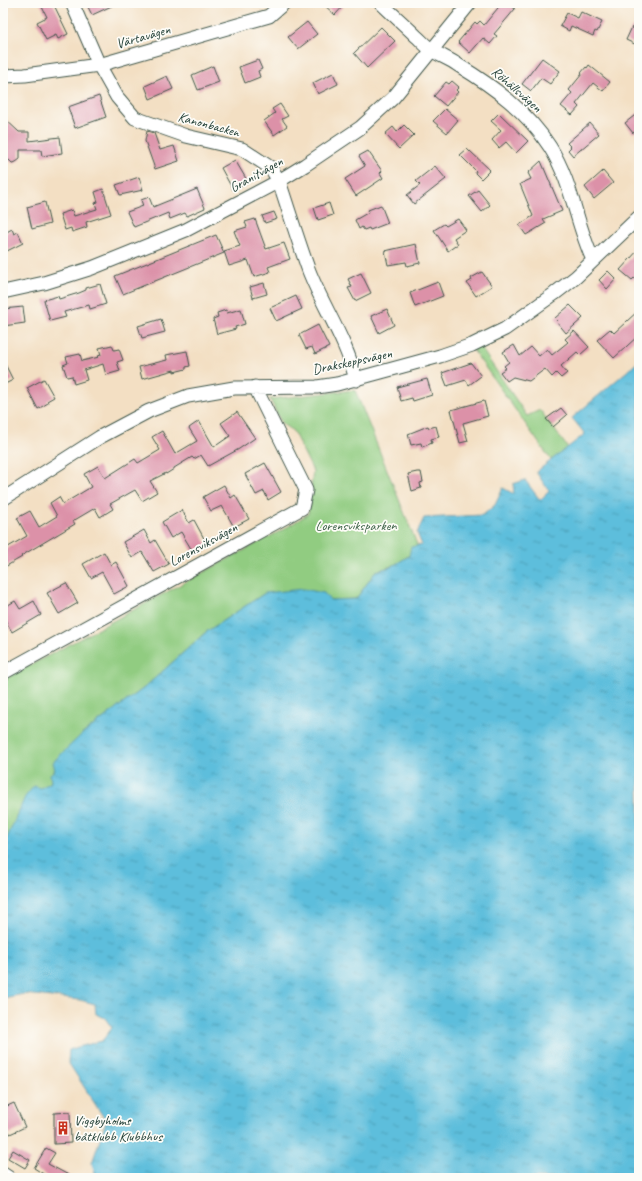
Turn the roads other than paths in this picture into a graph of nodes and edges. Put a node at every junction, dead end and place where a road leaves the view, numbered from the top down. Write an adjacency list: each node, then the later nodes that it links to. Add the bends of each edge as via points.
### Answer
1 (72, 3): 6 (street, Kanonbacken)
2 (284, 3): 6 (street, Värtavägen, via 269,16)
3 (381, 3): 5 (street, Röhällsvägen)
4 (470, 3): 5 (street, Granitvägen)
5 (432, 51): 8 (street, Granitvägen, via 393,98 360,128); 10 (street, Röhällsvägen, via 491,86 535,126 555,156 564,176)
6 (100, 65): 7 (street, Värtavägen); 8 (street, Kanonbacken, via 117,97 136,118 186,136 242,149 271,168)
7 (3, 76)
8 (279, 181): 11 (street, Granitvägen, via 186,230 92,268); 12 (street, Kanonbacken, via 309,270 345,345)
9 (639, 217): 10 (street, Drakskeppsvägen)
10 (593, 260): 12 (street, Drakskeppsvägen, via 576,277 505,329 440,356)
11 (3, 292)
12 (356, 380): 13 (street, Drakskeppsvägen, via 317,387)
13 (255, 387): 14 (street, Drakskeppsvägen, via 196,394 149,411 100,437); 15 (street, Lorensviksvägen, via 306,490 302,508)
14 (3, 499)
15 (3, 672)
16 (3, 1174): 17 (street)
17 (8, 1178)

